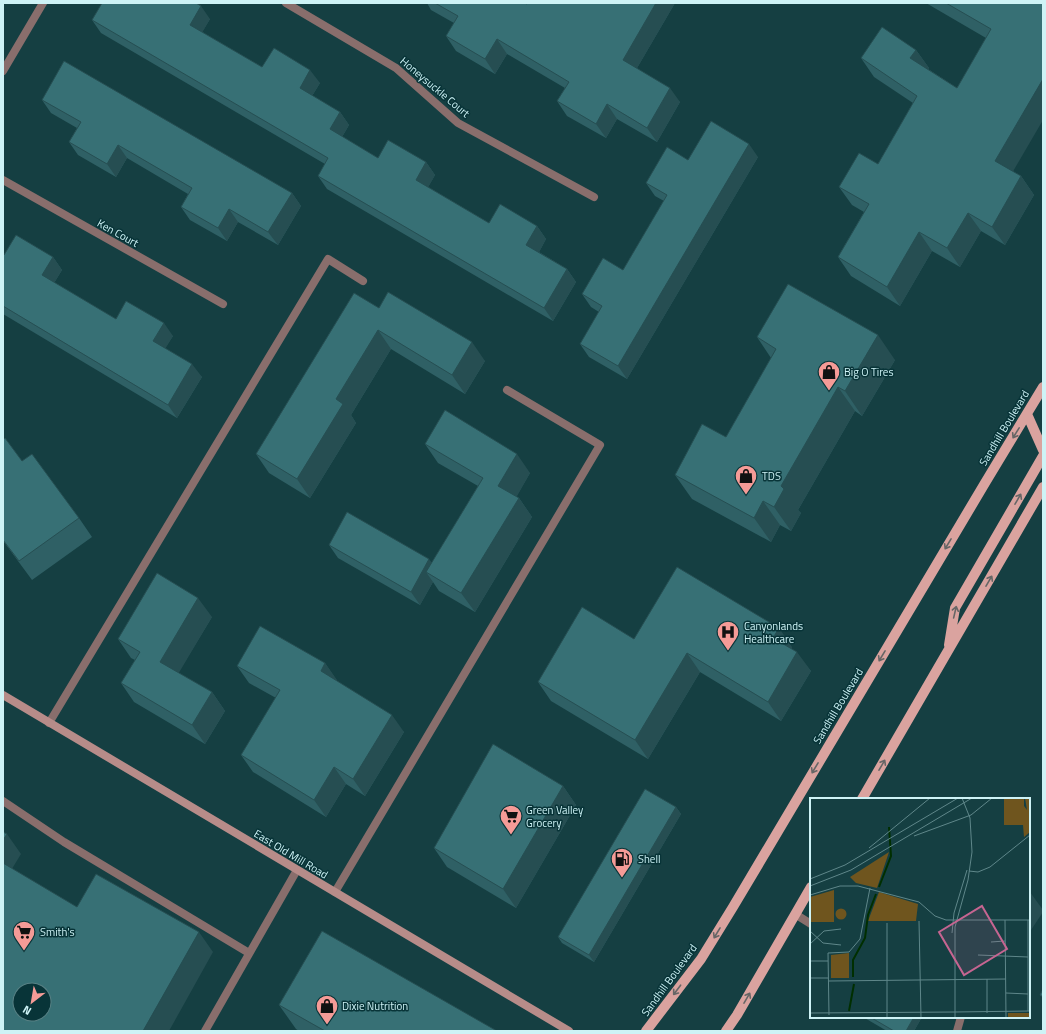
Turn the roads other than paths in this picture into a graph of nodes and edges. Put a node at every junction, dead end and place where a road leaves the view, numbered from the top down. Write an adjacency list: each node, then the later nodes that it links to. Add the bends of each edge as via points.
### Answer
1 (43, 3): 3 (street)
2 (286, 3): 5 (street, Honeysuckle Court, via 396,68 458,123)
3 (3, 71)
4 (3, 180): 7 (street, Ken Court)
5 (594, 197)
6 (363, 281): 16 (street, via 328,260)
7 (223, 304)
8 (1043, 388): 10 (main road, Sandhill Boulevard)
9 (507, 390): 21 (street, via 600,445)
10 (1027, 414): 11 (main road); 28 (main road, Sandhill Boulevard, one-way to 28, via 701,959)
11 (1043, 450)
12 (1043, 456): 14 (main road, one-way to 12, via 955,608)
13 (1043, 487): 14 (main road, one-way to 13)
14 (948, 651): 17 (main road, one-way to 14)
15 (3, 695): 16 (street, East Old Mill Road)
16 (49, 723): 19 (street, East Old Mill Road)
17 (863, 798)
18 (3, 801): 24 (street, via 64,842)
19 (297, 870): 21 (street, East Old Mill Road); 24 (street)
20 (810, 889): 22 (main road)
21 (335, 892): 27 (street, East Old Mill Road)
22 (795, 914): 23 (street); 29 (main road, one-way to 22)
23 (810, 923)
24 (249, 953): 26 (street)
25 (961, 1018): 30 (street)
26 (205, 1031)
27 (569, 1031)
28 (646, 1031)
29 (726, 1031)
30 (957, 1031)

